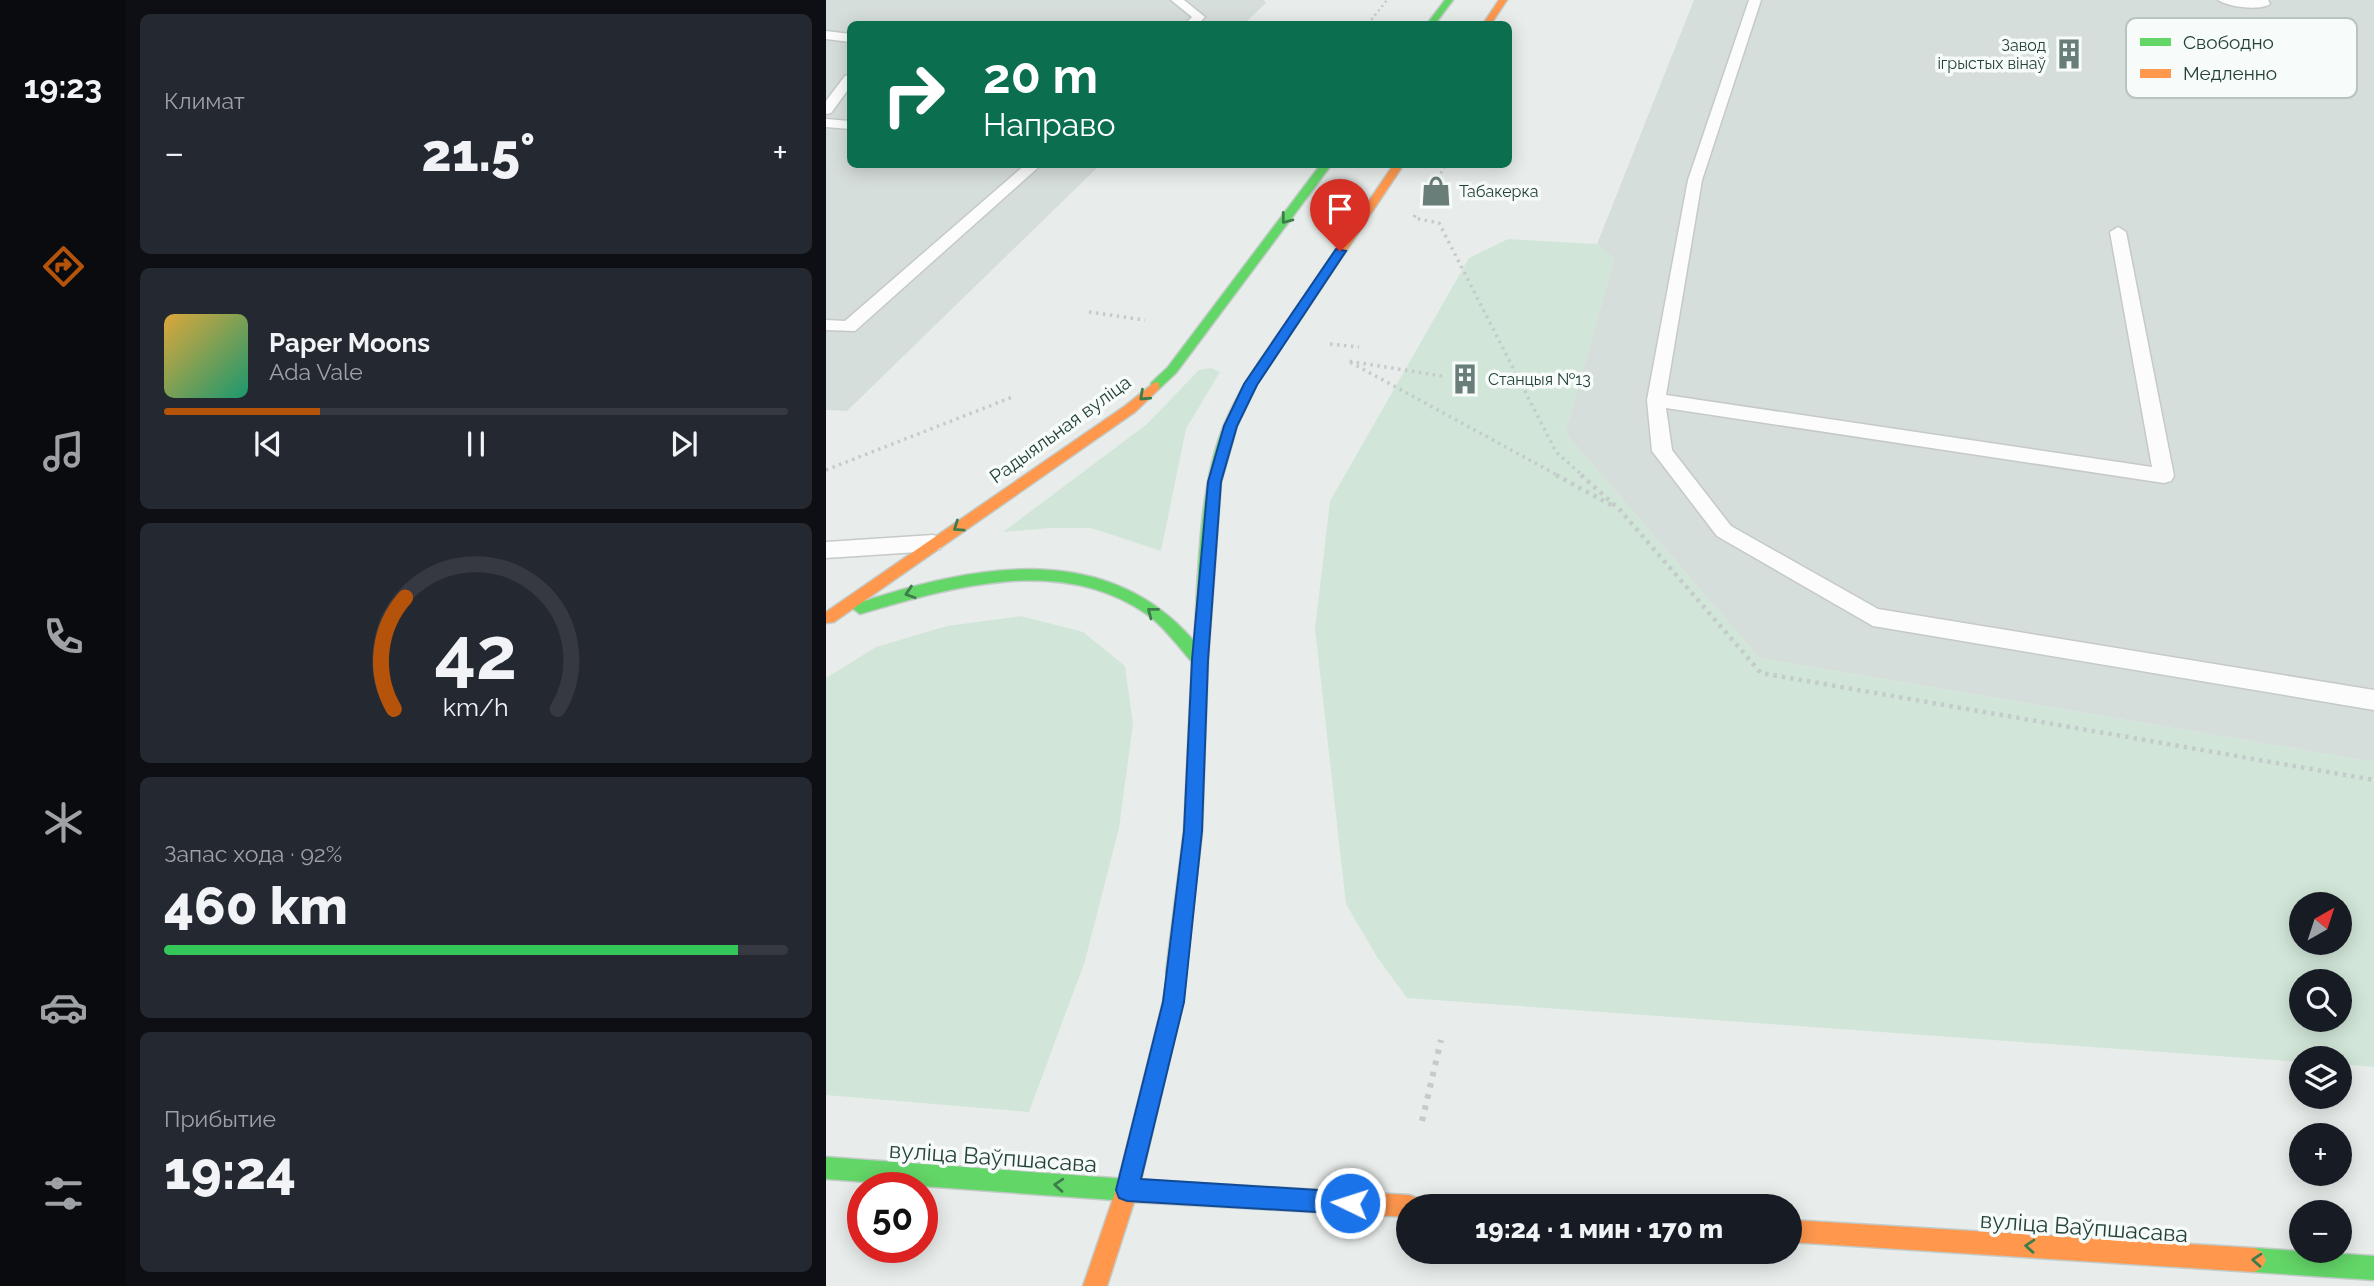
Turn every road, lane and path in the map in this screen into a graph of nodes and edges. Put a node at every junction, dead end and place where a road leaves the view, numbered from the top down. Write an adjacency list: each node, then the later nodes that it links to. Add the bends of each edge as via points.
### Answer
1 (1177, 0): 8 (lane, via 1199,17)
2 (1387, 0): 9 (path)
3 (1449, 0): 10 (main road)
4 (1503, 0): 11 (main road)
5 (1755, 0): 31 (lane, via 1695,180)
6 (2224, 0): 7 (lane, via 2264,4)
7 (2262, 0)
8 (1194, 21)
9 (1370, 21)
10 (1433, 21)
11 (1489, 21)
12 (826, 35): 13 (lane)
13 (847, 38)
14 (847, 83): 15 (lane)
15 (826, 110)
16 (826, 123): 17 (lane)
17 (847, 125)
18 (1030, 168): 28 (lane, via 849,327)
19 (1324, 168): 34 (main road, Радыяльная вуліца, one-way to 34, via 1172,370 1130,409)
20 (1396, 168): 37 (main road, via 1251,384 1230,426 1214,482)
21 (1444, 168): 22 (path)
22 (1433, 186)
23 (1420, 207): 24 (path, via 1413,218)
24 (1439, 223)
25 (2119, 232): 31 (lane, via 2164,476)
26 (1088, 312): 27 (path)
27 (1145, 320)
28 (826, 324)
29 (1442, 376): 33 (path, via 1348,361)
30 (1015, 396): 32 (path)
31 (1656, 400): 38 (lane, via 1662,452 1724,531 1873,617)
32 (826, 470)
33 (1620, 510)
34 (933, 543): 35 (lane); 36 (main road, Радыяльная вуліца)
35 (826, 550)
36 (828, 619): 37 (main road, one-way to 36, via 1151,609 1106,585 1042,574 982,576 947,583)
37 (1200, 660): 42 (main road, via 1193,831 1173,1002)
38 (2374, 700)
39 (1441, 1040): 40 (path)
40 (1422, 1121)
41 (826, 1168): 42 (main road, вуліца Ваўпшасава, one-way to 41)
42 (1127, 1190): 43 (main road, вуліца Ваўпшасава); 46 (main road)
43 (1396, 1205)
44 (1802, 1232): 45 (main road, вуліца Ваўпшасава, one-way to 44)
45 (2374, 1268)
46 (1095, 1286)

